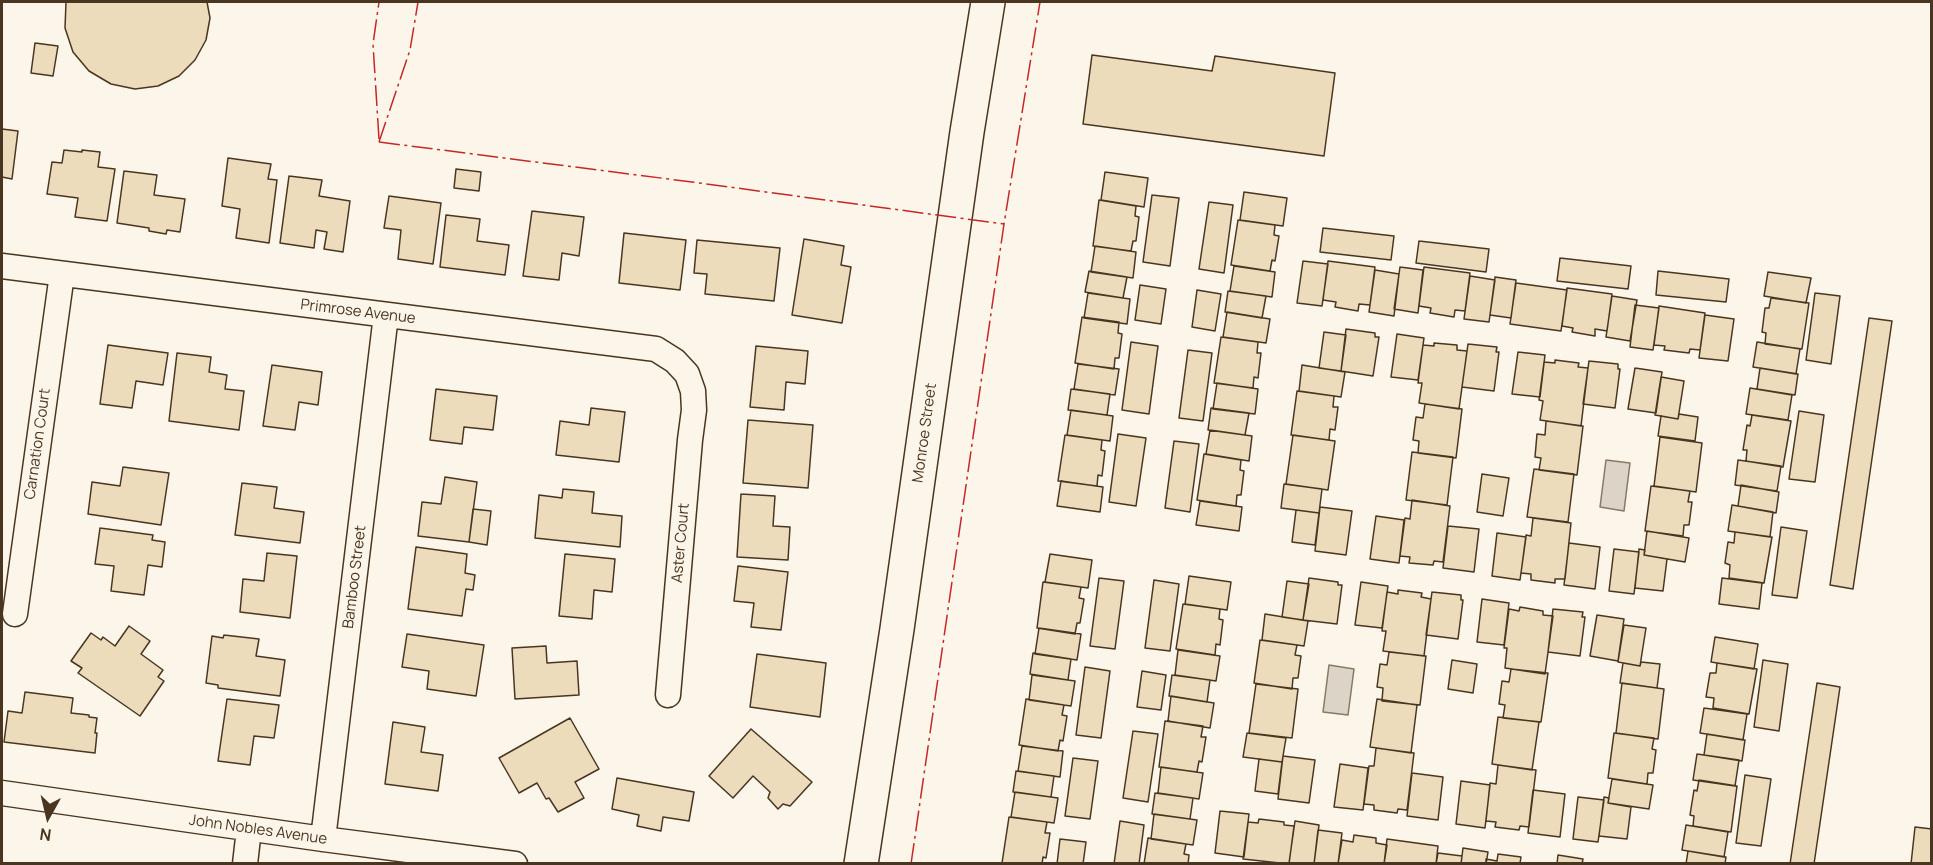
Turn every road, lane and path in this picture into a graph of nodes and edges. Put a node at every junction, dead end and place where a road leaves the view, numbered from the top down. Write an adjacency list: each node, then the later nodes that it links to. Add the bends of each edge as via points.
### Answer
1 (988, 2): 13 (main road, Monroe Street)
2 (2, 266): 3 (street, Primrose Avenue)
3 (62, 273): 4 (street, Primrose Avenue); 6 (street, Carnation Court)
4 (386, 315): 5 (street, Primrose Avenue, via 656,349 687,374); 10 (street, Bamboo Street)
5 (693, 391): 7 (street, Aster Court)
6 (15, 614)
7 (668, 695)
8 (2, 793): 9 (street, John Nobles Avenue)
9 (249, 829): 10 (street, John Nobles Avenue); 11 (street)
10 (323, 839): 12 (street, John Nobles Avenue)
11 (245, 864)
12 (515, 864)
13 (861, 864)

